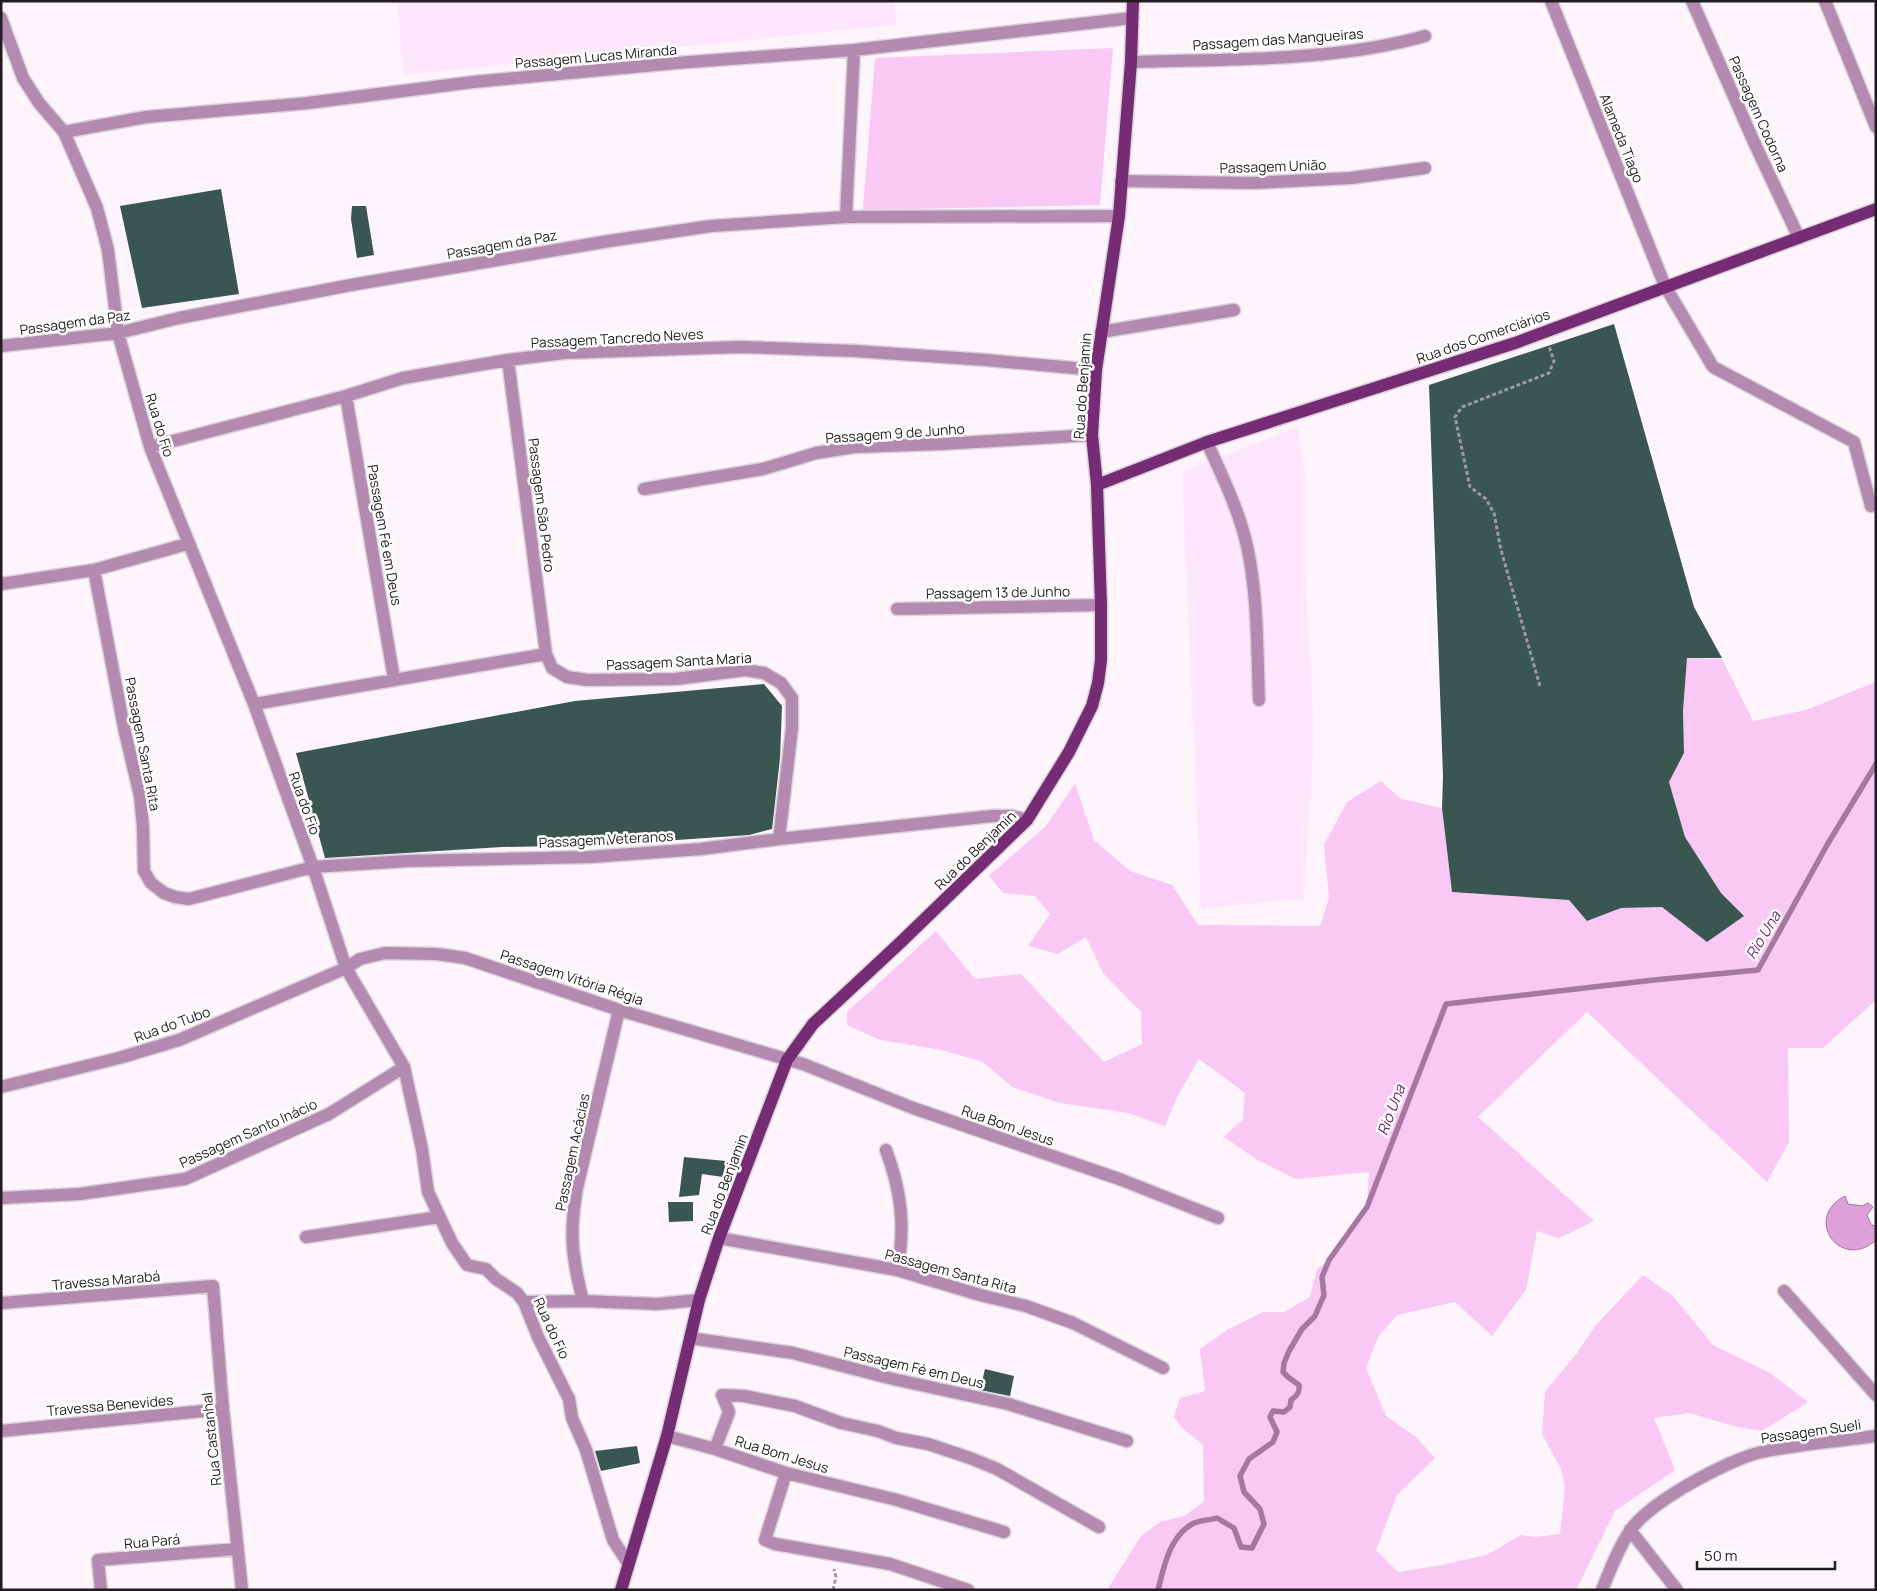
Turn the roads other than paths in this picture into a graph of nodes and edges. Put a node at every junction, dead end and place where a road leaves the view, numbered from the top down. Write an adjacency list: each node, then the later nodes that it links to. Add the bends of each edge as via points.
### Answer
1 (1133, 1): 6 (main road, Rua do Benjamin)
2 (1551, 1): 18 (street, Alameda Tiago)
3 (1692, 1): 17 (street, Passagem Codorna)
4 (1825, 1): 10 (street)
5 (1, 18): 11 (street, Rua do Fio, via 24,78 38,103)
6 (1132, 18): 8 (street, Passagem Lucas Miranda); 9 (main road, Rua do Benjamin)
7 (1425, 36): 9 (street, Passagem das Mangueiras, via 1361,50)
8 (854, 50): 11 (street, Passagem Lucas Miranda, via 473,82 308,103 146,117); 16 (street)
9 (1131, 62): 13 (main road, Rua do Benjamin)
10 (1876, 127)
11 (64, 132): 21 (street, Rua do Fio, via 98,208 108,250)
12 (1425, 168): 13 (street, Passagem União, via 1351,178 1253,183)
13 (1121, 181): 15 (main road, Rua do Benjamin)
14 (1876, 209): 17 (main road, Rua dos Comerciários)
15 (1119, 216): 16 (street, Passagem da Paz); 20 (main road, Rua do Benjamin)
16 (846, 217): 21 (street, Passagem da Paz, via 710,226 609,241 351,285)
17 (1799, 238): 18 (main road, Rua dos Comerciários)
18 (1665, 286): 27 (main road, Rua dos Comerciários, via 1515,343); 31 (street, Alameda Tiago, via 1713,366 1854,442)
19 (1234, 310): 20 (street)
20 (1101, 332): 24 (main road, Rua do Benjamin)
21 (118, 333): 22 (street, Passagem da Paz); 28 (street, Rua do Fio)
22 (1, 346)
23 (508, 360): 24 (street, Passagem Tancredo Neves, via 564,353 740,347 874,352); 25 (street, Passagem Tancredo Neves, via 403,378); 37 (street, Passagem São Pedro)
24 (1096, 370): 26 (main road, Rua do Benjamin)
25 (346, 396): 28 (street, Passagem Tancredo Neves); 38 (street, Passagem Fé em Deus)
26 (1092, 435): 29 (main road, Rua do Benjamin); 30 (street, Passagem 9 de Junho, via 855,448 816,453 763,469)
27 (1207, 442): 29 (main road, Rua dos Comerciários); 39 (street, via 1235,506 1247,546 1254,590)
28 (150, 447): 32 (street, Rua do Fio)
29 (1097, 484): 35 (main road, Rua do Benjamin)
30 (644, 489)
31 (1871, 506)
32 (188, 544): 33 (street); 40 (street, Rua do Fio)
33 (94, 570): 34 (street); 44 (street, Passagem Santa Rita, via 140,796 144,871 151,883 164,893)
34 (1, 584)
35 (1101, 605): 36 (street, Passagem 13 de Junho); 41 (main road, Rua do Benjamin, via 1101,660 1092,706 1065,759)
36 (897, 610)
37 (546, 654): 38 (street); 42 (street, Passagem Santa Maria, via 552,668 567,677 586,680 676,679 745,670 764,674 781,683 792,698 792,728)
38 (394, 679): 40 (street)
39 (1260, 700)
40 (254, 704): 43 (street, Rua do Fio)
41 (1027, 820): 42 (street, Passagem Veteranos, via 992,816); 47 (main road, Rua do Benjamin, via 812,1024)
42 (779, 838): 43 (street, Passagem Veteranos, via 701,850 590,857 408,861)
43 (313, 867): 44 (street, Passagem Veteranos); 45 (street, Rua do Fio)
44 (189, 899)
45 (346, 968): 46 (street, Passagem Vitória Régia, via 360,959 385,953 465,958); 48 (street, Rua do Fio); 49 (street, Rua do Tubo, via 179,1040)
46 (619, 1010): 47 (street, Passagem Vitória Régia); 60 (street, Passagem Acácias, via 572,1215 572,1254)
47 (787, 1060): 53 (street, Rua Bom Jesus, via 913,1108 1122,1180); 55 (main road, Rua do Benjamin)
48 (404, 1067): 51 (street, Passagem Santo Inácio, via 329,1114 185,1179 80,1194); 52 (street, Rua do Fio, via 428,1192)
49 (1, 1087)
50 (886, 1150): 56 (street, via 894,1171 902,1216)
51 (1, 1198)
52 (439, 1217): 54 (street); 61 (street, Rua do Fio, via 467,1264 486,1269)
53 (1218, 1218)
54 (306, 1238)
55 (719, 1238): 56 (street, Passagem Santa Rita); 59 (main road, Rua do Benjamin)
56 (897, 1270): 64 (street, Passagem Santa Rita, via 1026,1306 1073,1324)
57 (213, 1286): 62 (street, Travessa Marabá); 66 (street, Rua Castanhal)
58 (1784, 1291): 65 (street)
59 (699, 1300): 60 (street, via 657,1304); 63 (main road, Rua do Benjamin)
60 (583, 1301): 61 (street)
61 (524, 1302): 77 (street, Rua do Fio, via 570,1399 572,1418 586,1450 613,1540)
62 (1, 1303)
63 (690, 1338): 68 (main road, Rua do Benjamin); 70 (street, Passagem Fé em Deus, via 793,1353 1008,1404)
64 (1163, 1368)
65 (1876, 1395)
66 (222, 1410): 67 (street, Travessa Benevides); 76 (street, Rua Castanhal)
67 (1, 1431)
68 (667, 1436): 71 (street, Rua Bom Jesus); 77 (main road, Rua do Benjamin)
69 (1876, 1436): 74 (street, Passagem Sueli, via 1760,1452 1673,1494 1644,1514)
70 (1127, 1441)
71 (715, 1449): 72 (street, Rua Bom Jesus); 73 (street, via 729,1412 722,1394 794,1406 841,1423 928,1444 970,1458 997,1469)
72 (786, 1473): 75 (street, Rua Bom Jesus, via 897,1500); 81 (street, via 765,1540 890,1564)
73 (1099, 1527)
74 (1630, 1530): 82 (street, Passagem Sueli); 83 (street)
75 (1004, 1532)
76 (237, 1549): 79 (street, Rua Pará, via 98,1560); 80 (street, Rua Castanhal)
77 (628, 1563): 78 (main road, Rua do Benjamin)
78 (622, 1588)
79 (101, 1590)
80 (242, 1590)
81 (968, 1590)
82 (1602, 1590)
83 (1677, 1590)

